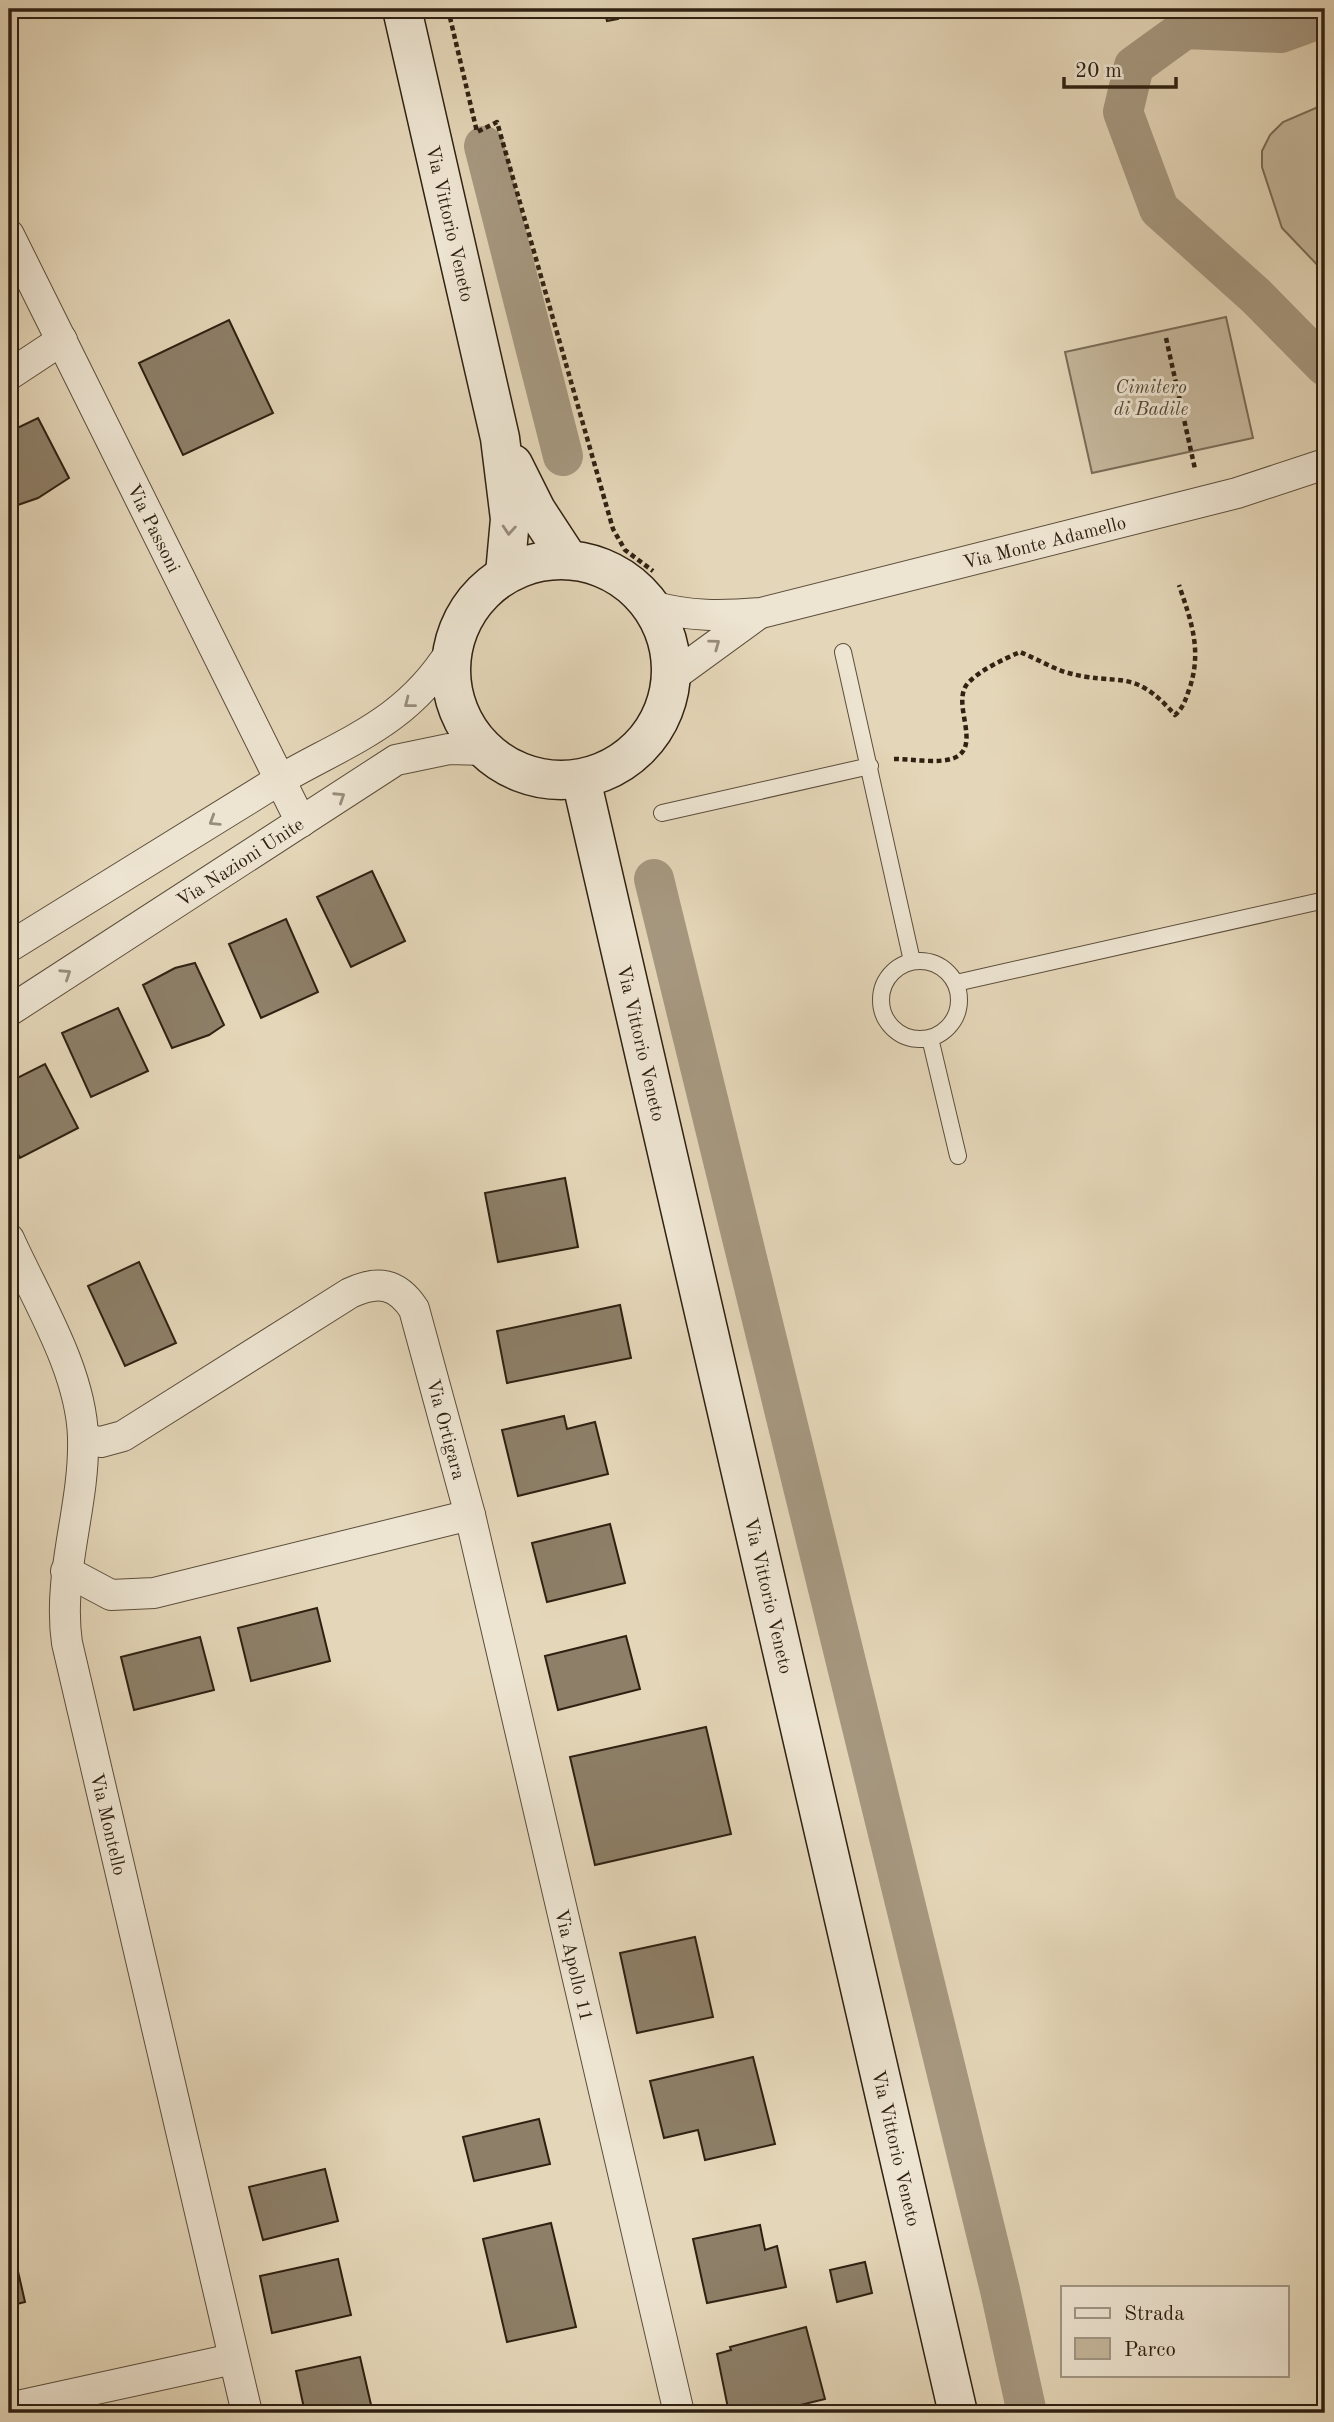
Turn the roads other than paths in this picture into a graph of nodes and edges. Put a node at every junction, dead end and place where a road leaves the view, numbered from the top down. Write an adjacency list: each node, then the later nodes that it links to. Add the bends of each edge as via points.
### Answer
1 (402, 9): 5 (street, Via Vittorio Veneto)
2 (9, 235): 3 (street, Via Passoni)
3 (62, 340): 4 (street); 17 (street, Via Passoni)
4 (9, 375)
5 (500, 438): 7 (street, Via Vittorio Veneto, via 536,510); 8 (street, Via Vittorio Veneto, one-way to 8, via 510,519)
6 (1325, 464): 10 (street, Via Monte Adamello, via 1202,501)
7 (568, 559): 8 (street, via 536,562); 9 (street, via 600,566 630,583)
8 (505, 574): 11 (street, via 480,594 461,620)
9 (654, 589): 10 (street, Via Monte Adamello, via 679,614); 13 (street)
10 (761, 613): 13 (street, Via Monte Adamello, one-way to 10)
11 (452, 651): 14 (street, via 451,687 463,722); 17 (street, one-way to 17, via 417,697 380,725)
12 (843, 652): 15 (lane)
13 (672, 677): 16 (street, via 663,713 644,744 615,766)
14 (485, 750): 16 (street, via 513,769 535,776); 19 (street, Via Nazioni Unite, one-way to 14, via 396,760 449,749)
15 (870, 762): 18 (lane); 22 (lane)
16 (581, 779): 35 (street, Via Vittorio Veneto)
17 (279, 781): 19 (street, Via Passoni); 21 (street, one-way to 21)
18 (662, 813)
19 (301, 822): 24 (street, Via Nazioni Unite, one-way to 19)
20 (1325, 900): 23 (lane)
21 (9, 947)
22 (912, 961): 23 (lane, via 937,964); 25 (lane, via 891,974 884,985 882,1009 895,1030 906,1037)
23 (956, 983): 25 (lane, via 960,994 957,1017)
24 (9, 1011)
25 (930, 1038): 26 (lane)
26 (958, 1156)
27 (9, 1238): 28 (street, Via Montello, via 75,1385)
28 (83, 1439): 29 (street, Via Ortigara, via 101,1442 123,1436 350,1293 368,1285 387,1286 405,1294 414,1309); 30 (street, Via Montello)
29 (470, 1515): 30 (street, via 154,1593 110,1595); 34 (street, Via Apollo 11)
30 (66, 1571): 31 (street, Via Montello, via 63,1614 67,1643)
31 (233, 2359): 32 (street); 33 (street, Via Montello)
32 (9, 2408)
33 (247, 2413)
34 (680, 2413)
35 (958, 2413)

